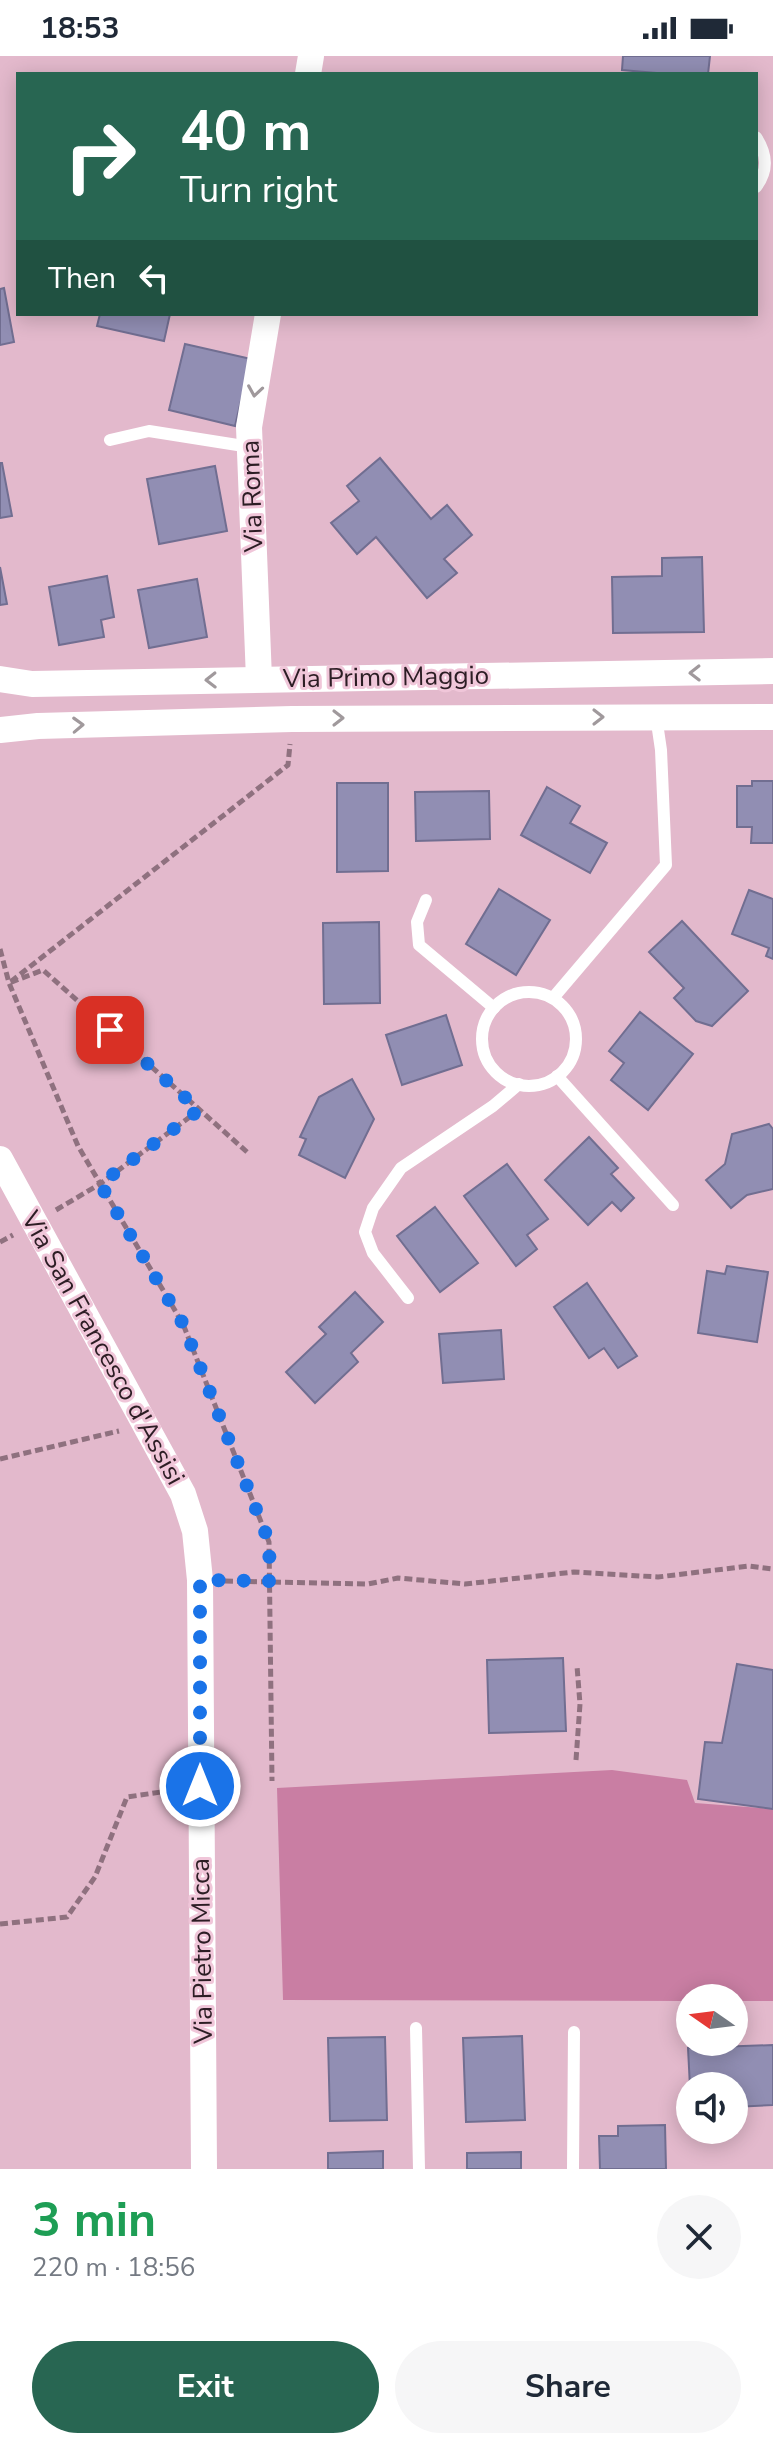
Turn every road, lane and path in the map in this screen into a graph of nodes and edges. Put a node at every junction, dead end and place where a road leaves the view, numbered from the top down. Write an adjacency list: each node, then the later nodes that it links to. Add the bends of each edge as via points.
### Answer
1 (758, 140): 2 (lane, via 766,159)
2 (758, 186): 3 (lane)
3 (773, 192)
4 (268, 316): 6 (street, Via Roma, one-way to 6)
5 (110, 440): 6 (lane, via 149,431)
6 (250, 447): 9 (street, Via Roma)
7 (773, 671): 9 (street, Via Primo Maggio, one-way to 9)
8 (0, 679): 9 (street, Via Primo Maggio, one-way to 8, via 32,684)
9 (259, 679)
10 (656, 716): 11 (street, Via Primo Maggio); 12 (street, Via Primo Maggio, one-way to 10); 17 (lane, via 666,865)
11 (773, 717)
12 (292, 719): 13 (street, Via Primo Maggio, one-way to 12); 16 (path, via 288,765)
13 (0, 730)
14 (426, 900): 18 (lane, via 417,922 419,945)
15 (0, 949): 16 (path)
16 (9, 983): 21 (path, via 43,970); 24 (path, via 78,1146)
17 (553, 998): 18 (lane, via 522,992); 19 (lane, via 573,1021 576,1036 575,1051)
18 (494, 1008): 20 (lane, via 484,1029 484,1053 504,1078)
19 (557, 1076): 20 (lane, via 545,1083); 25 (lane)
20 (519, 1084): 28 (lane, via 401,1168 373,1208 365,1232 373,1253)
21 (199, 1110): 22 (path); 24 (path)
22 (247, 1152)
23 (0, 1159): 26 (street, Via San Francesco d'Assisi)
24 (100, 1184): 26 (path); 34 (path, via 183,1324 269,1542)
25 (673, 1205)
26 (35, 1223): 27 (path); 29 (street, Via San Francesco d'Assisi)
27 (0, 1242)
28 (408, 1298)
29 (147, 1423): 30 (path); 31 (street, Via San Francesco d'Assisi)
30 (0, 1459)
31 (183, 1494): 33 (street, Via Pietro Micca, via 195,1531)
32 (773, 1569): 34 (path, via 749,1566 658,1577 574,1572 465,1584 398,1578 368,1584)
33 (200, 1580): 34 (path); 38 (street, Via Pietro Micca)
34 (270, 1581): 37 (path)
35 (577, 1666): 36 (path)
36 (576, 1760)
37 (272, 1781)
38 (200, 1786): 39 (path, via 127,1797 95,1877 67,1917); 42 (street, Via Pietro Micca)
39 (0, 1924)
40 (416, 2028): 43 (lane)
41 (574, 2032): 44 (lane)
42 (204, 2169)
43 (419, 2169)
44 (573, 2169)

